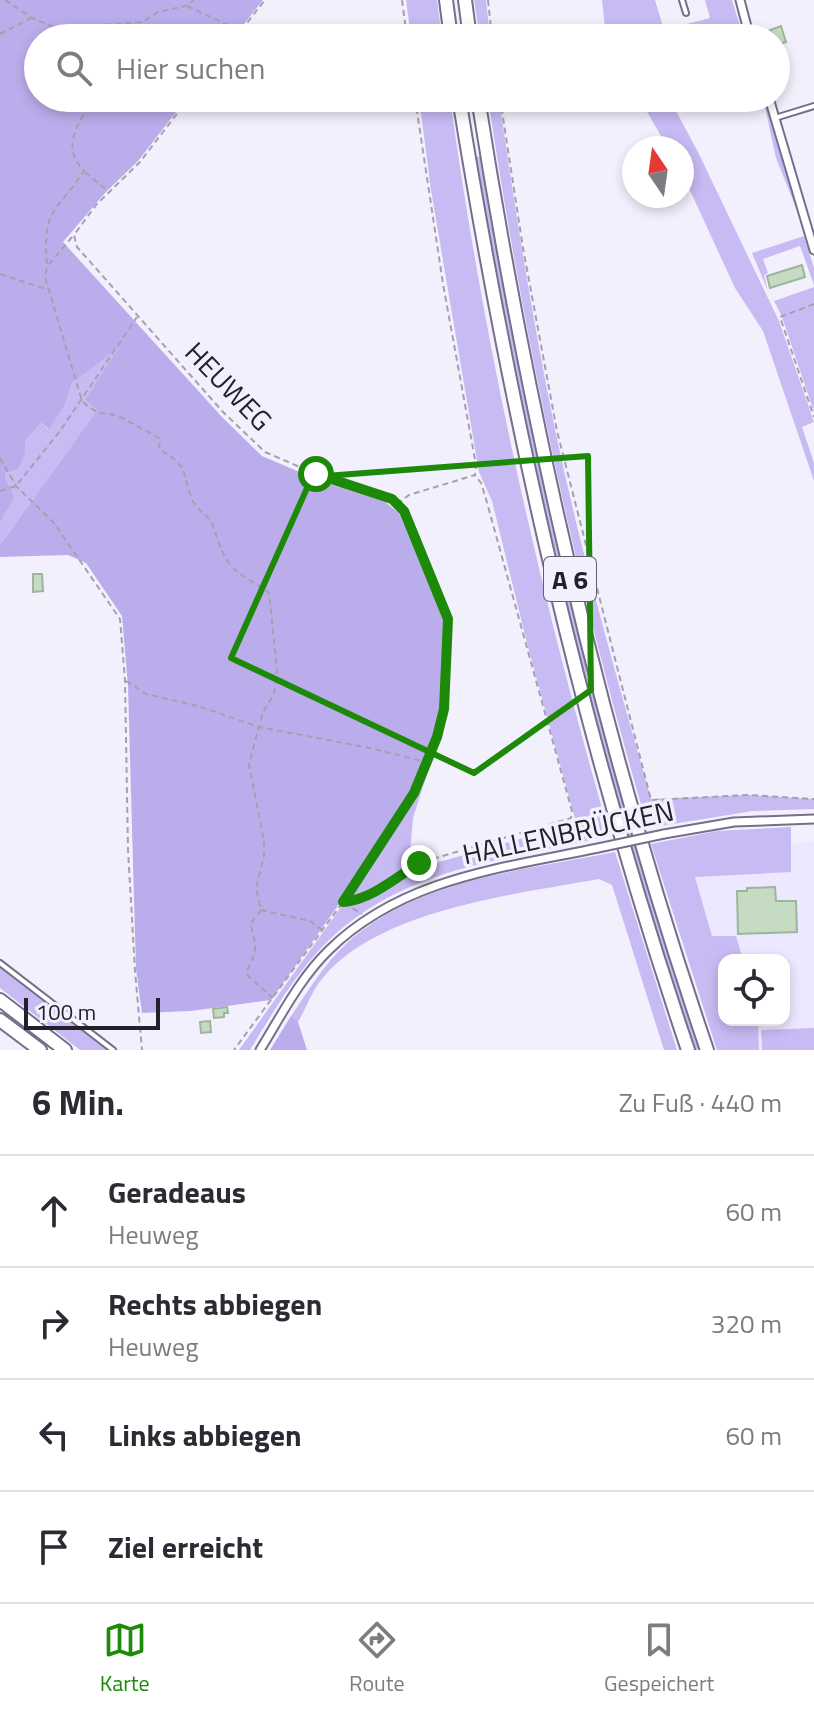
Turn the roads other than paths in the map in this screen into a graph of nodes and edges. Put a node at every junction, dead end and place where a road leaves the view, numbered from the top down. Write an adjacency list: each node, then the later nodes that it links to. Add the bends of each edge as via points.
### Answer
1 (446, 0): 6 (highway)
2 (465, 0): 7 (highway)
3 (682, 0): 5 (lane)
4 (740, 0): 8 (street)
5 (686, 13)
6 (449, 24)
7 (468, 24)
8 (746, 24)
9 (814, 106): 13 (lane)
10 (461, 112): 23 (highway, A 6, via 503,353 551,576 613,810)
11 (480, 112): 24 (highway, A 6, via 521,352 568,569 624,783)
12 (773, 112): 13 (street)
13 (775, 118): 14 (street)
14 (814, 250)
15 (814, 819): 22 (street, HALLENBRÜCKEN, bridge, via 734,822 443,882 378,911 328,951)
16 (0, 963): 21 (lane)
17 (0, 1000): 20 (highway)
18 (0, 1020): 19 (highway)
19 (40, 1050)
20 (65, 1050)
21 (113, 1050)
22 (260, 1050)
23 (688, 1050)
24 (707, 1050)

